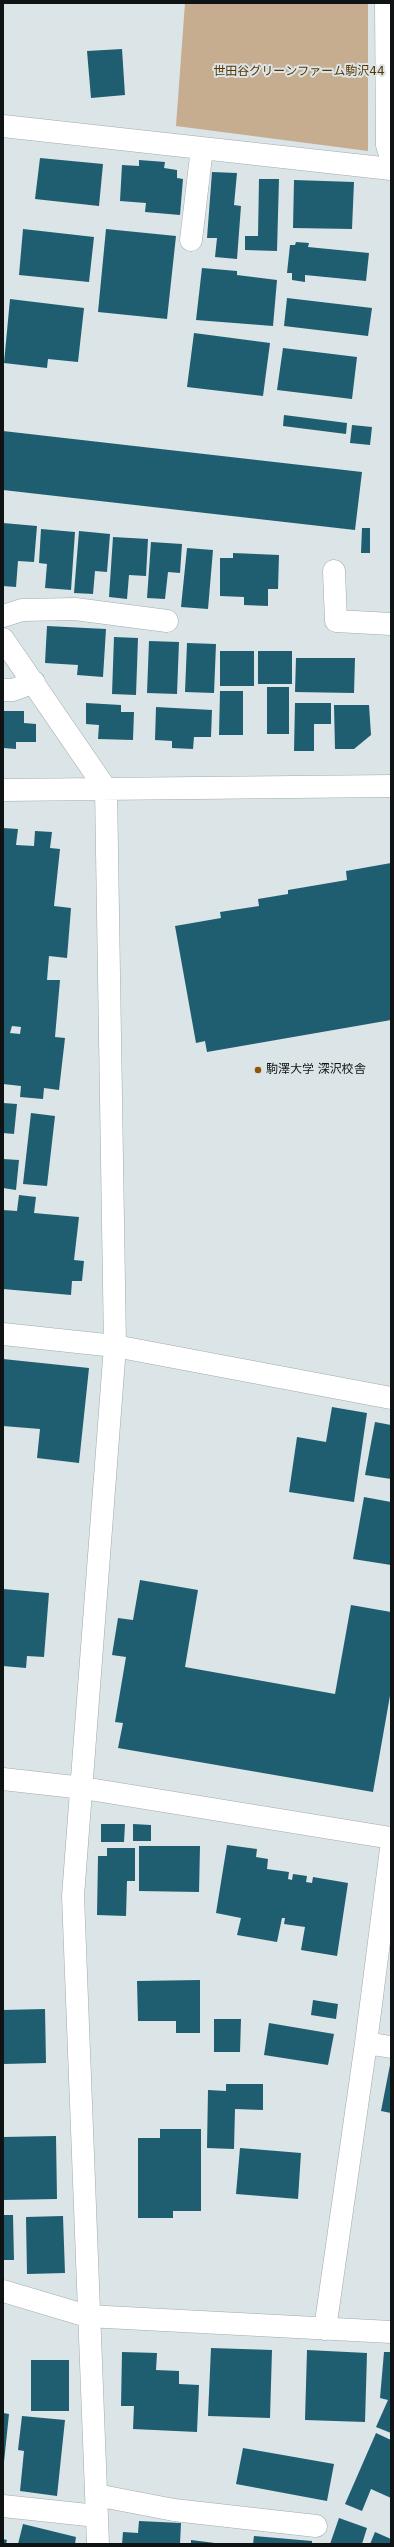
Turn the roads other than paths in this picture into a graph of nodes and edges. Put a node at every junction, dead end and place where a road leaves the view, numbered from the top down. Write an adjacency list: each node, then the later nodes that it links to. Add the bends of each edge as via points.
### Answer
1 (386, 3): 4 (street, via 387,145)
2 (3, 126): 3 (street)
3 (202, 148): 5 (street); 6 (street)
4 (391, 157)
5 (391, 169)
6 (191, 240)
7 (334, 570): 10 (street, via 336,621)
8 (3, 616): 9 (street, via 22,610 75,609)
9 (167, 621)
10 (391, 624)
11 (3, 639): 12 (street)
12 (34, 682): 13 (street, via 13,690); 15 (street)
13 (3, 690)
14 (391, 786): 15 (street)
15 (106, 789): 16 (street); 18 (street)
16 (3, 790)
17 (3, 1334): 18 (street)
18 (115, 1346): 19 (street); 21 (street)
19 (391, 1398)
20 (3, 1779): 21 (street)
21 (83, 1788): 22 (street); 27 (street, via 73,1896)
22 (391, 1838)
23 (391, 1849): 24 (street)
24 (366, 2043): 25 (street); 28 (street)
25 (391, 2047)
26 (3, 2291): 27 (street)
27 (87, 2316): 28 (street); 30 (street)
28 (325, 2329): 29 (street)
29 (391, 2332)
30 (96, 2505): 31 (street); 32 (street, via 174,2510); 33 (street)
31 (3, 2506)
32 (316, 2526)
33 (98, 2544)

